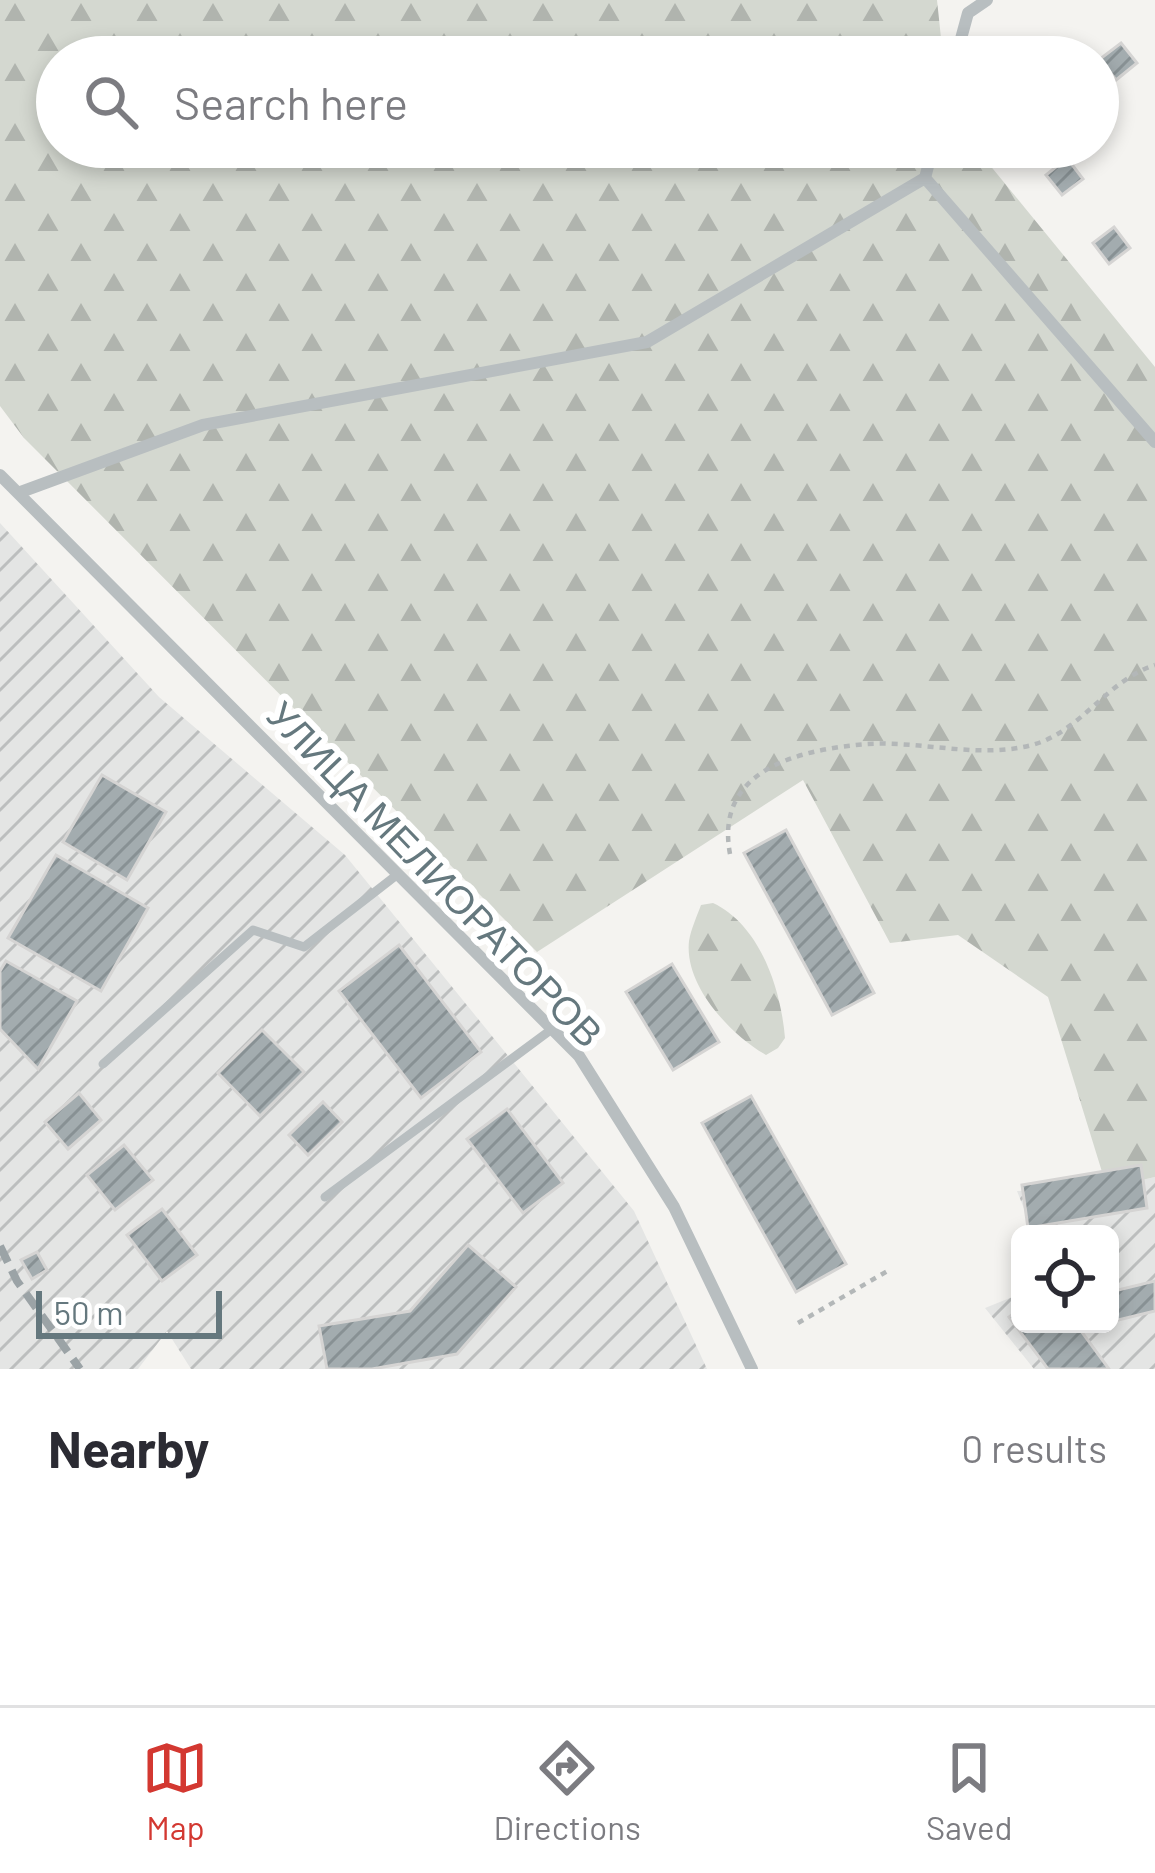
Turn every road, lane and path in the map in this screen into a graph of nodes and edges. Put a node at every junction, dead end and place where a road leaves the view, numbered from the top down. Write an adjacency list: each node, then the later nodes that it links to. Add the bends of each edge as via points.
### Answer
1 (987, 0): 2 (street, via 968,13)
2 (962, 36)
3 (928, 168): 4 (street)
4 (926, 178): 5 (street); 7 (street, via 647,342 203,425)
5 (1155, 442)
6 (0, 475): 7 (street, УЛИЦА МЕЛИОРАТОРОВ)
7 (17, 493): 10 (street, УЛИЦА МЕЛИОРАТОРОВ)
8 (1155, 665): 9 (path, via 1066,730 1031,745 857,744 781,762 747,781 732,802)
9 (730, 854)
10 (398, 874): 11 (street, УЛИЦА МЕЛИОРАТОРОВ); 12 (lane, via 304,947 253,930)
11 (552, 1029): 13 (lane); 16 (street, УЛИЦА МЕЛИОРАТОРОВ, via 579,1056 674,1207)
12 (103, 1064)
13 (325, 1197)
14 (891, 1269): 15 (path)
15 (798, 1323)
16 (752, 1369)

